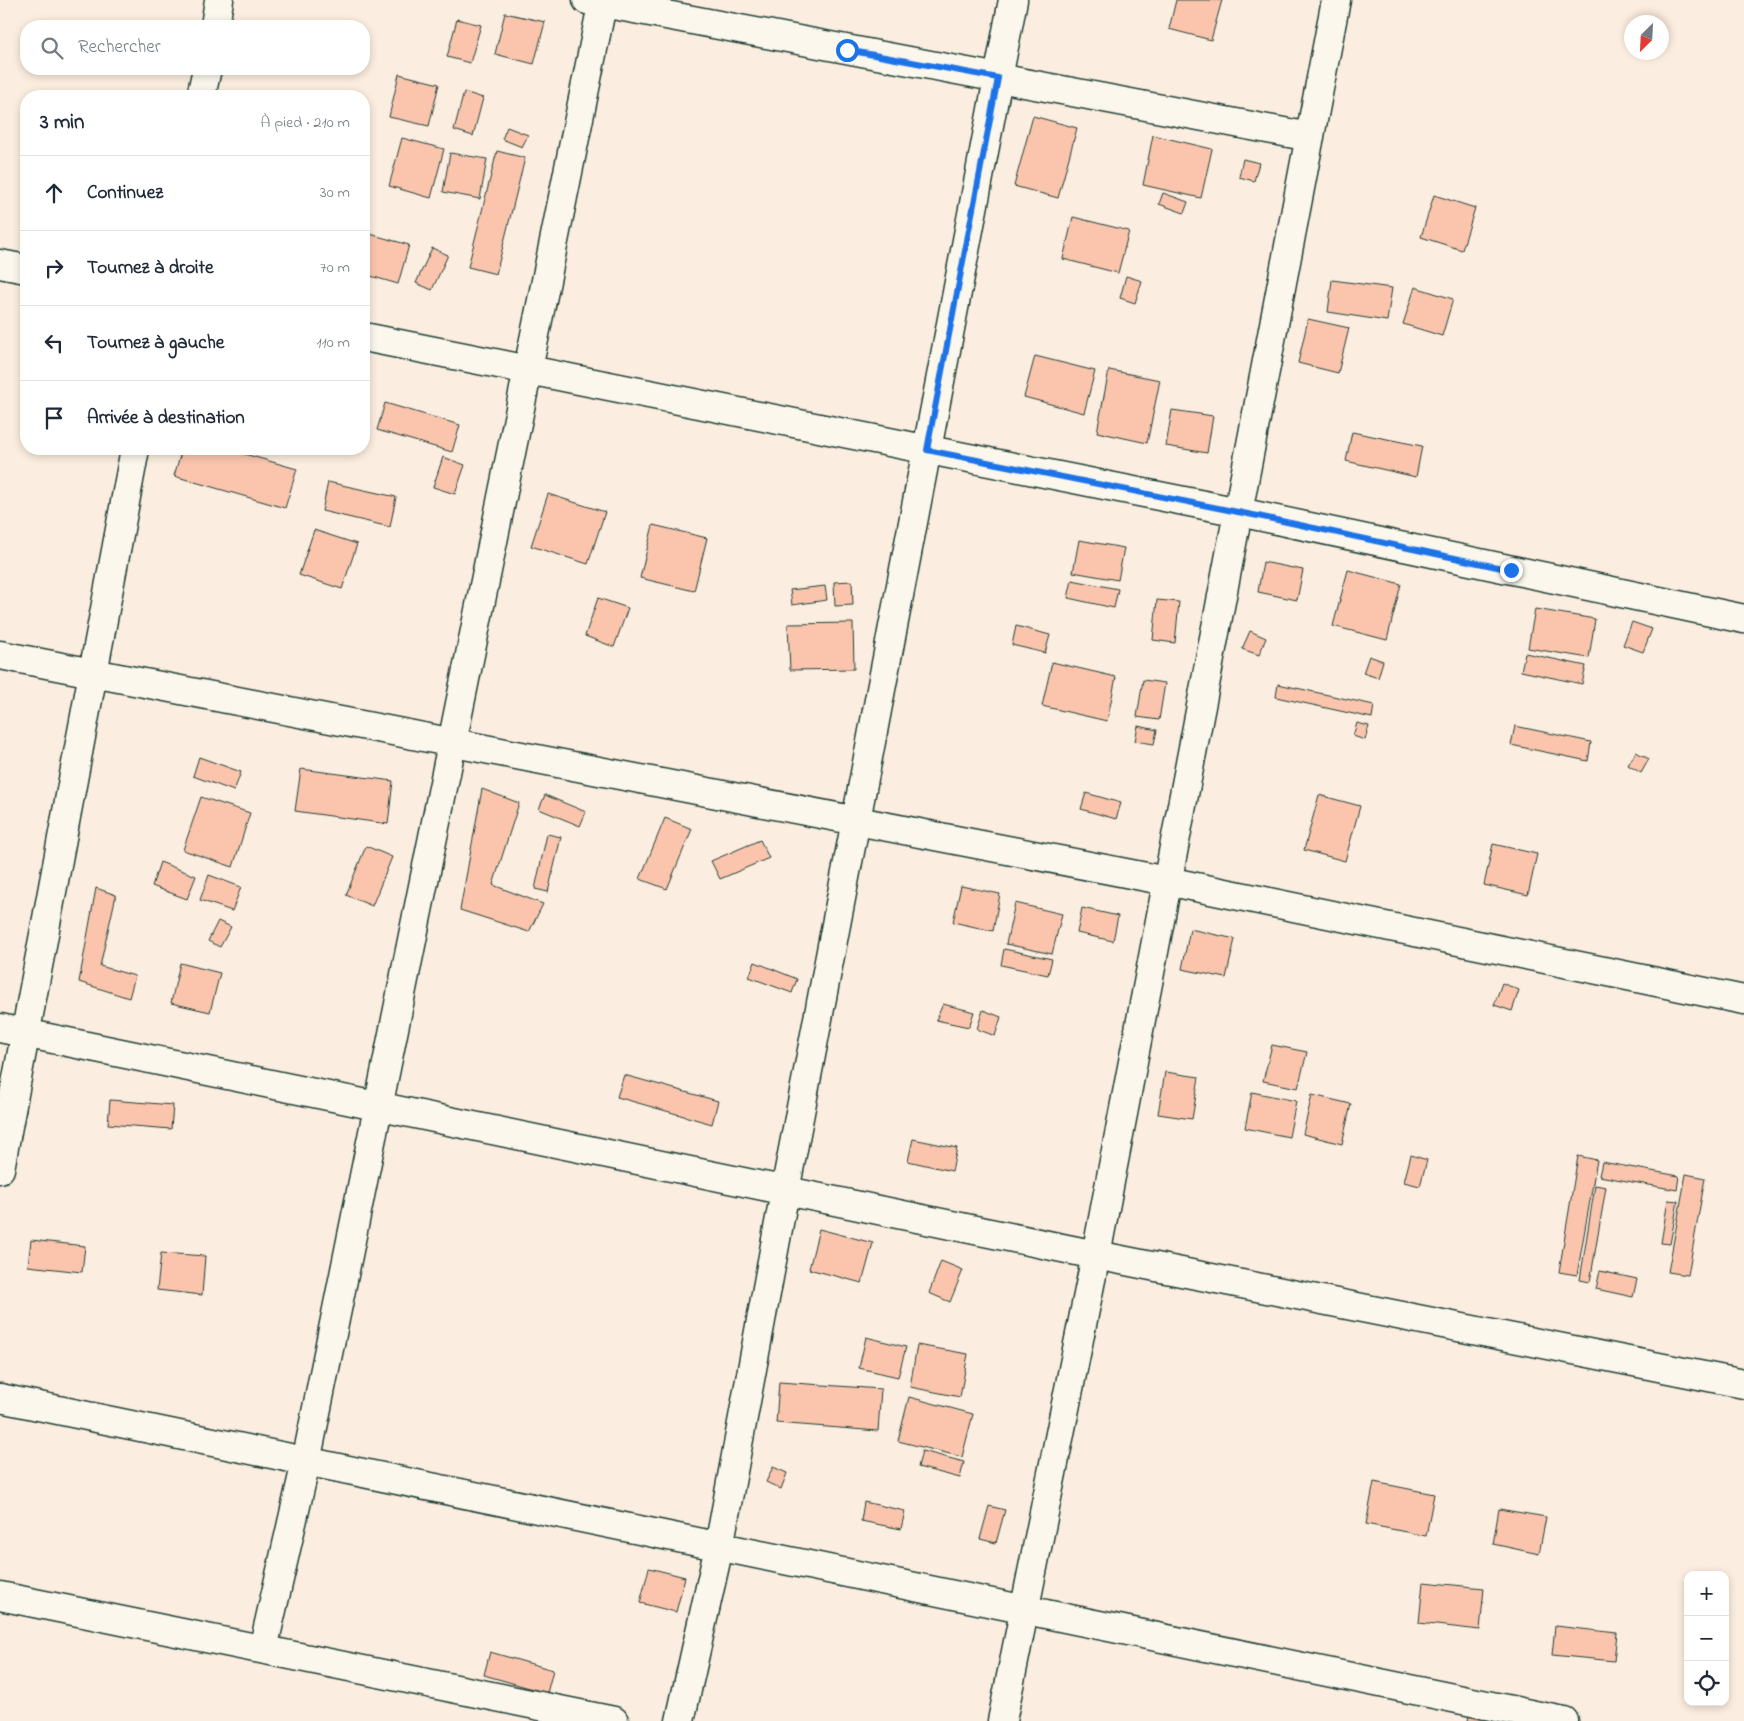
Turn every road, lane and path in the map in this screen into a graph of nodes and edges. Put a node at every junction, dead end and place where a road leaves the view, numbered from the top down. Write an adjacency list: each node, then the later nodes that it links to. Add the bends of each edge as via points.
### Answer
1 (220, 0): 5 (street)
2 (1013, 0): 7 (street)
3 (1336, 0): 9 (street)
4 (598, 1): 7 (street); 13 (street)
5 (215, 20)
6 (205, 75): 8 (street)
7 (998, 78): 9 (street); 14 (street)
8 (202, 90)
9 (1310, 137): 16 (street)
10 (0, 264): 11 (street)
11 (20, 268)
12 (370, 338): 13 (street)
13 (528, 370): 14 (street); 20 (street)
14 (927, 450): 16 (street); 21 (street)
15 (134, 455): 19 (street)
16 (1238, 512): 17 (street); 22 (street)
17 (1744, 619)
18 (0, 655): 19 (street)
19 (93, 673): 20 (street); 24 (street)
20 (452, 743): 21 (street); 25 (street)
21 (856, 821): 22 (street); 27 (street)
22 (1167, 881): 23 (street); 28 (street)
23 (1744, 1000)
24 (12, 1031): 25 (street); 26 (street)
25 (378, 1107): 27 (street); 31 (street)
26 (0, 1169)
27 (786, 1191): 28 (street); 32 (street)
28 (1096, 1255): 29 (street); 34 (street)
29 (1744, 1384)
30 (0, 1398): 31 (street)
31 (306, 1462): 32 (street); 35 (street)
32 (719, 1547): 34 (street); 37 (street)
33 (0, 1596): 35 (street)
34 (1023, 1609): 38 (street); 39 (street)
35 (263, 1649): 36 (street)
36 (614, 1721)
37 (680, 1721)
38 (1002, 1721)
39 (1564, 1721)

